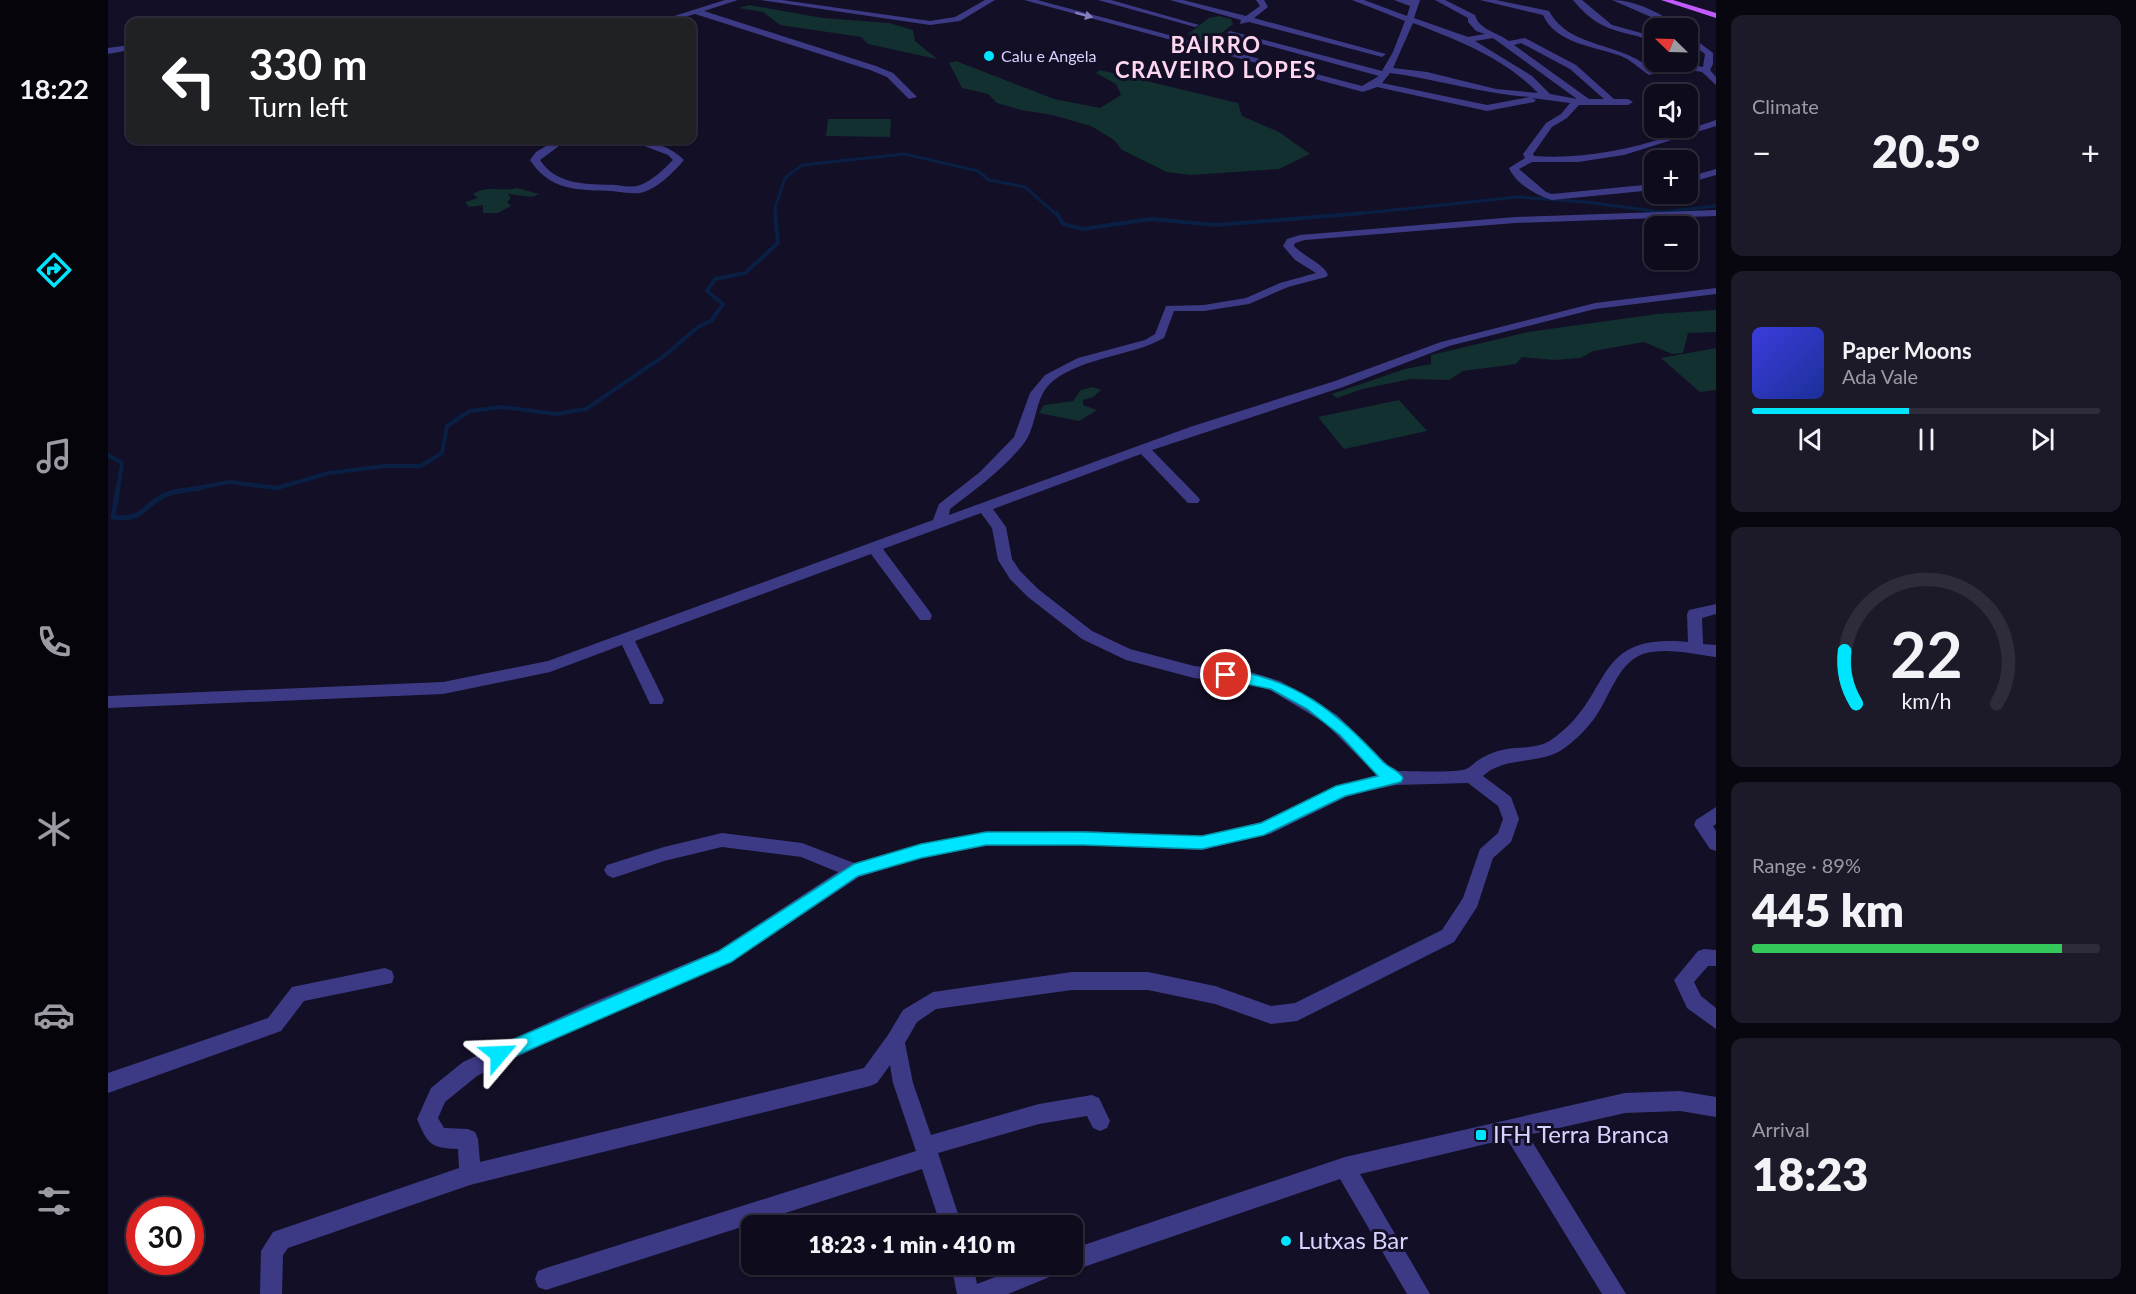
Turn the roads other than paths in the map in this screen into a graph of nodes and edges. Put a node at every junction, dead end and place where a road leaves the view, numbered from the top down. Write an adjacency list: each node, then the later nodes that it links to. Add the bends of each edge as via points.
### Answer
1 (734, 0): 17 (street)
2 (765, 0): 3 (street, via 930,23 964,17)
3 (991, 0)
4 (1028, 0): 31 (street, one-way to 31)
5 (1102, 0): 27 (street)
6 (1174, 0): 18 (street)
7 (1260, 0): 23 (street, via 1264,7)
8 (1356, 0): 26 (street)
9 (1398, 0): 16 (street)
10 (1439, 0): 29 (street, via 1472,16 1479,29)
11 (1484, 0): 33 (street, via 1541,11 1549,16 1551,24)
12 (1576, 0): 30 (street, via 1602,24)
13 (1616, 0): 24 (street)
14 (1665, 0): 21 (main road)
15 (1680, 0): 19 (main road)
16 (1415, 2): 26 (street)
17 (715, 5): 20 (street); 25 (street)
18 (1214, 10): 23 (street); 27 (street)
19 (1716, 11)
20 (694, 12): 22 (street); 25 (street)
21 (1716, 16)
22 (677, 18)
23 (1247, 18): 28 (street); 40 (street)
24 (1659, 18)
25 (712, 19): 52 (street, via 873,68 890,75)
26 (1411, 20): 32 (street); 34 (street)
27 (1195, 25): 31 (street)
28 (1230, 34): 37 (street); 42 (street)
29 (1495, 35): 32 (street); 35 (street)
30 (1644, 35)
31 (1178, 38): 37 (street)
32 (1467, 40): 51 (street, via 1529,78)
33 (1584, 43): 41 (street); 46 (street, via 1626,55)
34 (1404, 44): 40 (street); 45 (street)
35 (1507, 44): 41 (street, via 1522,40); 56 (street)
36 (1698, 45): 44 (street, via 1709,53)
37 (1214, 48): 49 (street)
38 (126, 49): 39 (street)
39 (108, 51)
40 (1382, 54): 42 (street)
41 (1565, 62): 53 (street)
42 (1364, 69): 45 (street); 49 (street)
43 (1698, 69): 44 (street)
44 (1705, 70): 47 (street)
45 (1384, 72): 48 (street); 50 (street, via 1427,75)
46 (1652, 73)
47 (1716, 82)
48 (1375, 84): 49 (street, via 1363,89); 57 (street, via 1475,106)
49 (1347, 86)
50 (1496, 92): 51 (street); 57 (street)
51 (1547, 96): 54 (street); 57 (street)
52 (912, 97)
53 (1611, 101): 55 (street); 56 (street)
54 (1576, 102): 56 (street); 61 (street, via 1549,125 1528,154)
55 (1628, 102)
56 (1588, 103)
57 (1505, 104)
58 (1716, 123): 61 (street, via 1605,157 1553,162)
59 (555, 144): 60 (street, via 535,160 545,175 582,188 639,190 663,176 679,160)
60 (647, 144)
61 (1530, 159): 64 (street, via 1514,168 1516,173 1542,194 1552,197)
62 (1716, 172): 63 (street)
63 (1698, 177)
64 (1644, 188)
65 (1716, 213): 70 (street, via 1515,220 1291,241 1288,246 1293,253 1305,264 1320,269 1323,275 1284,285 1249,301 1204,308 1170,308 1160,336 1082,361 1048,378 1036,393 1020,438 985,475 944,507)
66 (1716, 291): 67 (street, via 1596,306 1445,344)
67 (1143, 449): 68 (street); 69 (street)
68 (1193, 500)
69 (985, 508): 70 (street); 80 (street, via 999,527 1005,560 1015,575 1087,635 1126,654 1171,666 1275,685 1331,719 1383,771)
70 (939, 525): 71 (street)
71 (874, 548): 73 (street); 74 (street)
72 (1716, 609): 75 (street, via 1694,614)
73 (925, 616)
74 (626, 638): 77 (street); 78 (street, via 550,666 443,688)
75 (1696, 649): 76 (street); 79 (street, via 1637,650 1624,658 1589,713 1557,744 1540,754 1508,754 1485,762)
76 (1716, 651)
77 (656, 700)
78 (108, 702)
79 (1471, 776): 80 (street); 88 (street, via 1505,802 1511,819 1505,837 1486,854 1471,902 1448,936 1297,1012 1271,1015 1215,995 1148,981 1072,981 933,1001 910,1016)
80 (1396, 778): 84 (street, via 1341,791 1264,829 1202,843 986,839 921,851)
81 (1716, 814): 82 (street, via 1702,825)
82 (1716, 844)
83 (613, 870): 84 (street, via 722,840 802,850)
84 (854, 871): 95 (street, via 725,956 577,1018 470,1069 438,1095 427,1119 438,1138 468,1140)
85 (1716, 957): 87 (street, via 1704,957 1683,981 1694,1002)
86 (385, 976): 89 (street, via 299,993 274,1025)
87 (1716, 1020)
88 (895, 1042): 93 (street, via 903,1083); 95 (street, via 870,1076)
89 (108, 1083)
90 (1716, 1107): 92 (street, via 1680,1101 1625,1103)
91 (1100, 1121): 93 (street, via 1092,1105 1039,1114)
92 (1512, 1128): 94 (street); 105 (street)
93 (927, 1152): 96 (street); 100 (street)
94 (1345, 1167): 97 (street); 104 (street)
95 (470, 1175): 101 (street, via 280,1240 272,1251)
96 (948, 1215)
97 (1083, 1256)
98 (964, 1275): 102 (street)
99 (1030, 1275): 103 (street)
100 (546, 1279)
101 (271, 1294)
102 (968, 1294)
103 (979, 1294)
104 (1419, 1294)
105 (1615, 1294)

